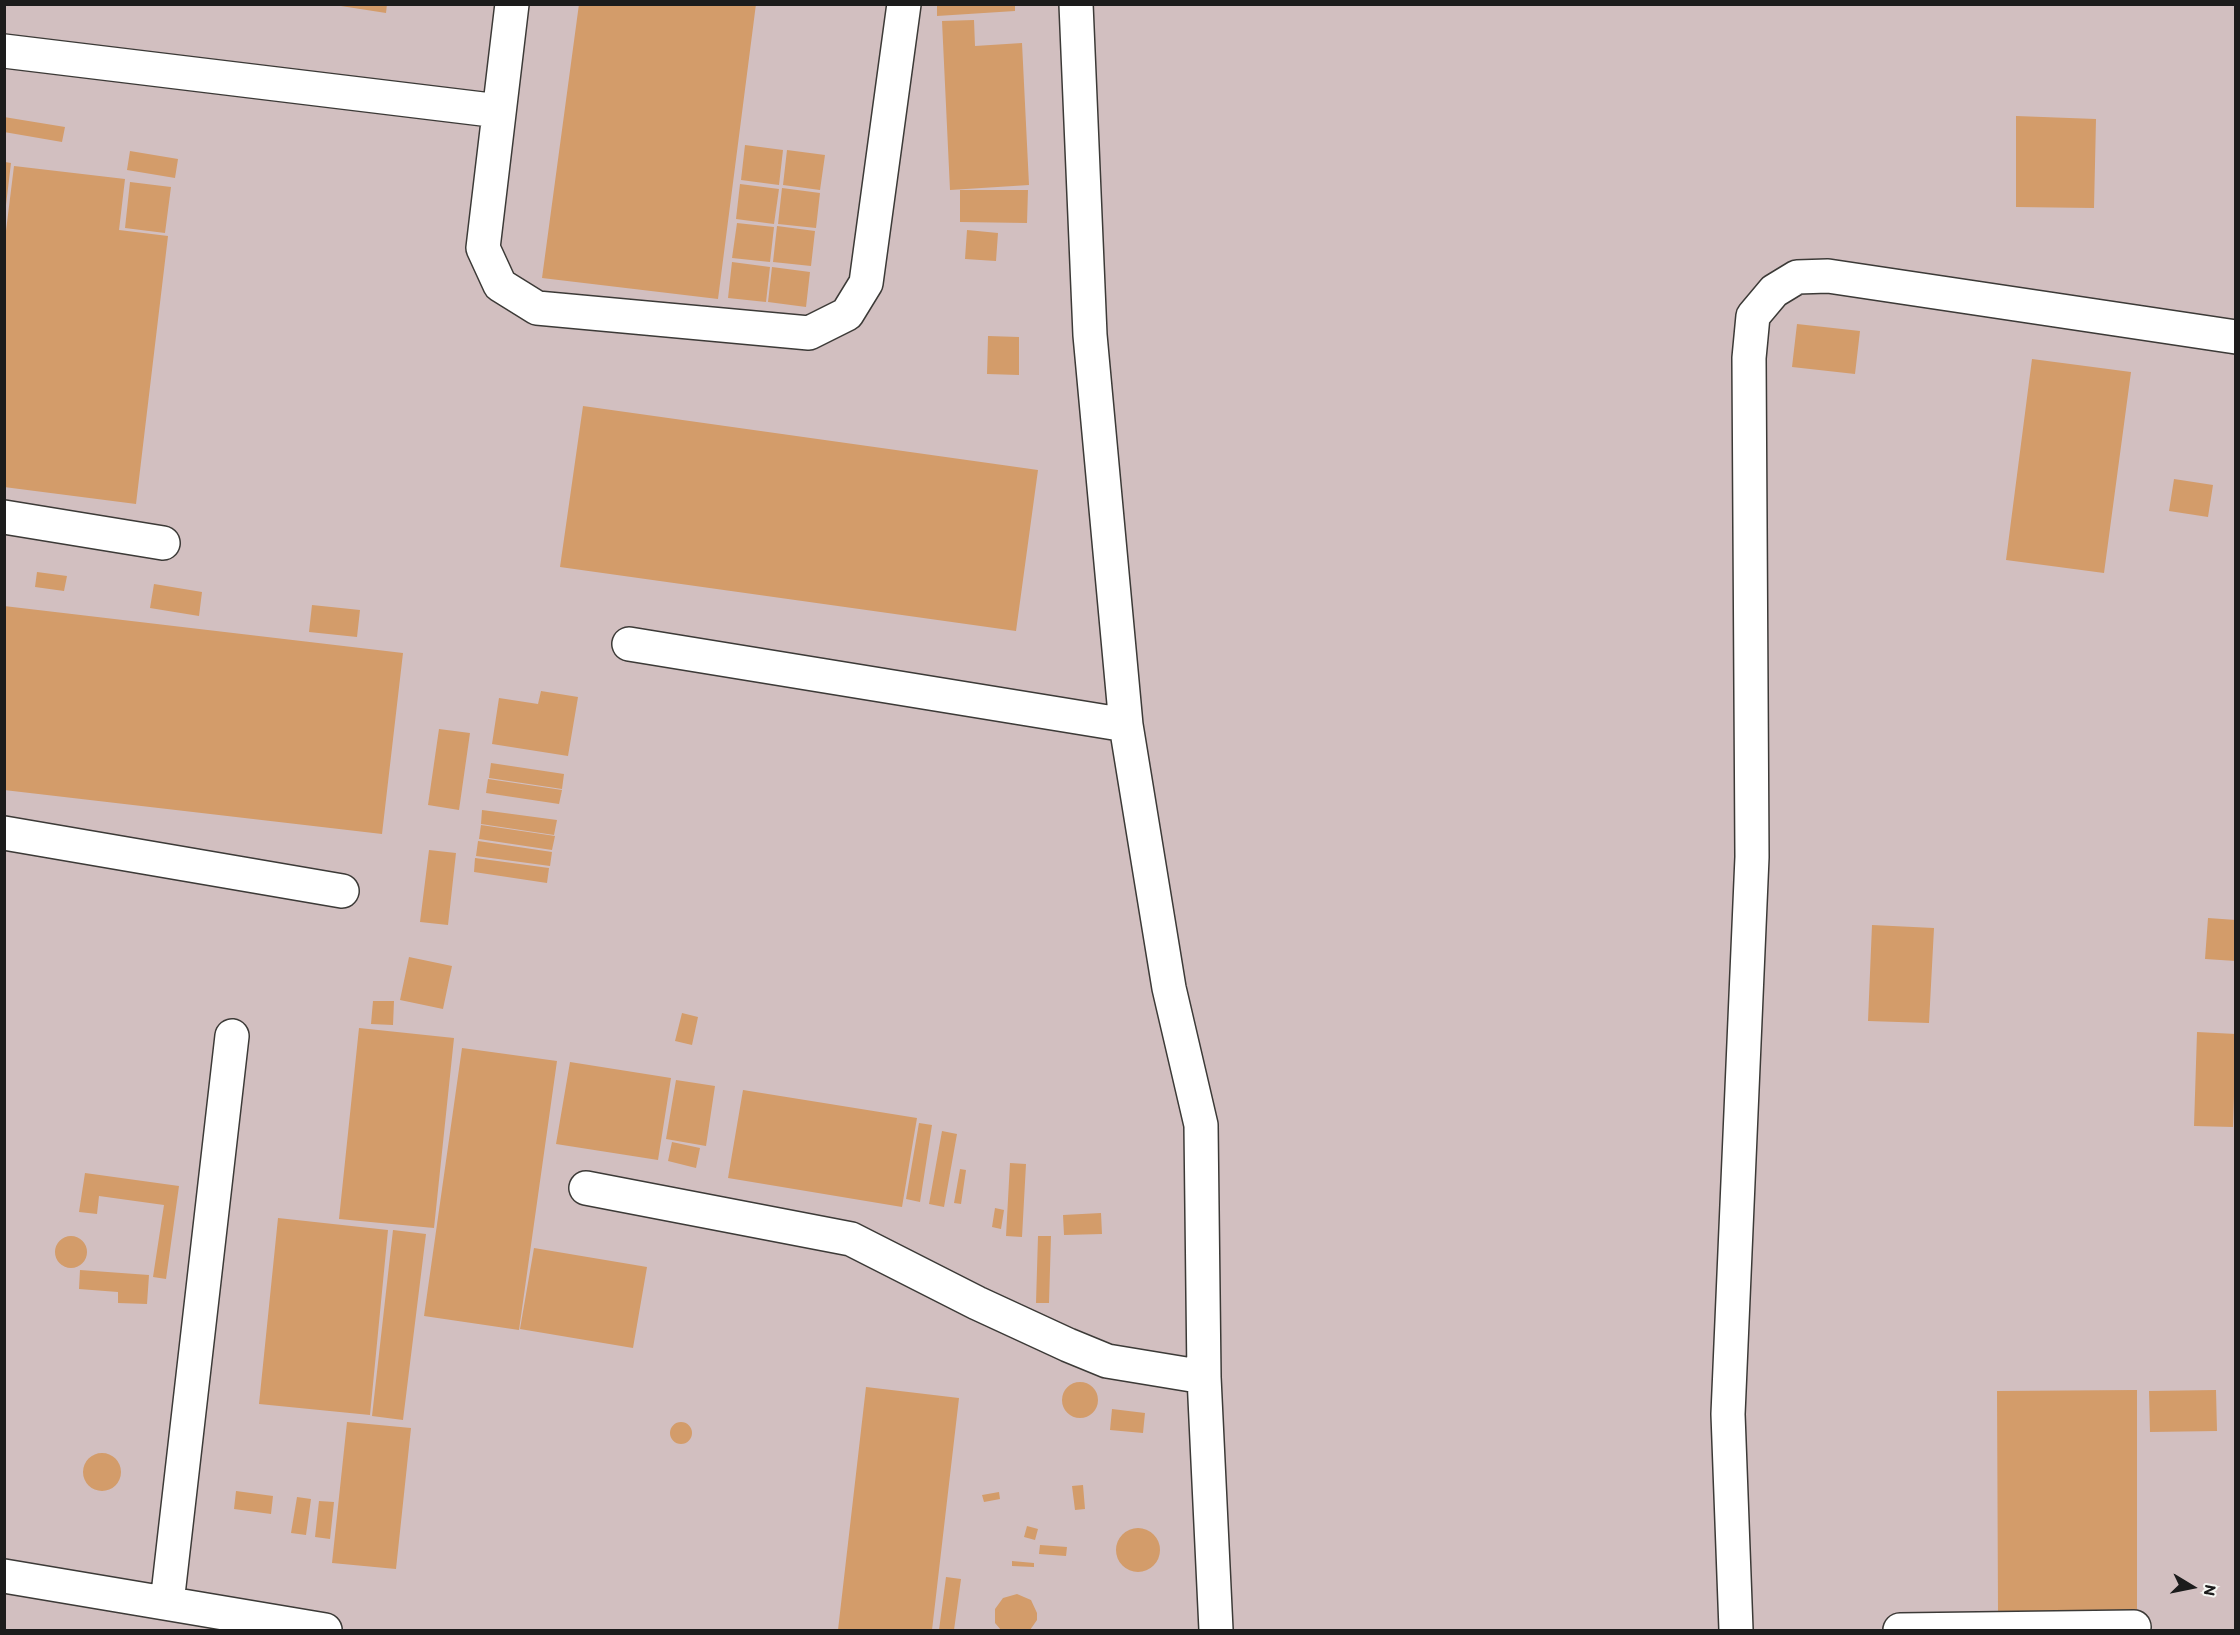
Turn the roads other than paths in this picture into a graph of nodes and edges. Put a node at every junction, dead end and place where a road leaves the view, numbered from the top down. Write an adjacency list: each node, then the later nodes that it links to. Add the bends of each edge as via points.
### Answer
1 (512, 4): 5 (lane)
2 (904, 4): 5 (lane, via 866,284 847,314 809,333 537,308 500,285 483,248)
3 (1076, 4): 10 (lane, via 1090,335)
4 (4, 51): 5 (lane)
5 (499, 111)
6 (2235, 337): 21 (lane, via 1828,276 1797,277 1774,291 1753,316 1749,358 1752,857 1728,1414)
7 (4, 517): 8 (lane)
8 (163, 543)
9 (628, 644): 10 (lane)
10 (1126, 725): 15 (lane, via 1169,988 1201,1125)
11 (4, 833): 12 (lane)
12 (342, 891)
13 (232, 1036): 17 (lane)
14 (586, 1188): 15 (lane, via 850,1239 977,1303 1107,1361)
15 (1204, 1377): 20 (lane)
16 (4, 1576): 17 (lane)
17 (167, 1603): 19 (lane)
18 (2134, 1627): 22 (lane)
19 (325, 1630)
20 (1216, 1630)
21 (1736, 1630)
22 (1900, 1630)

